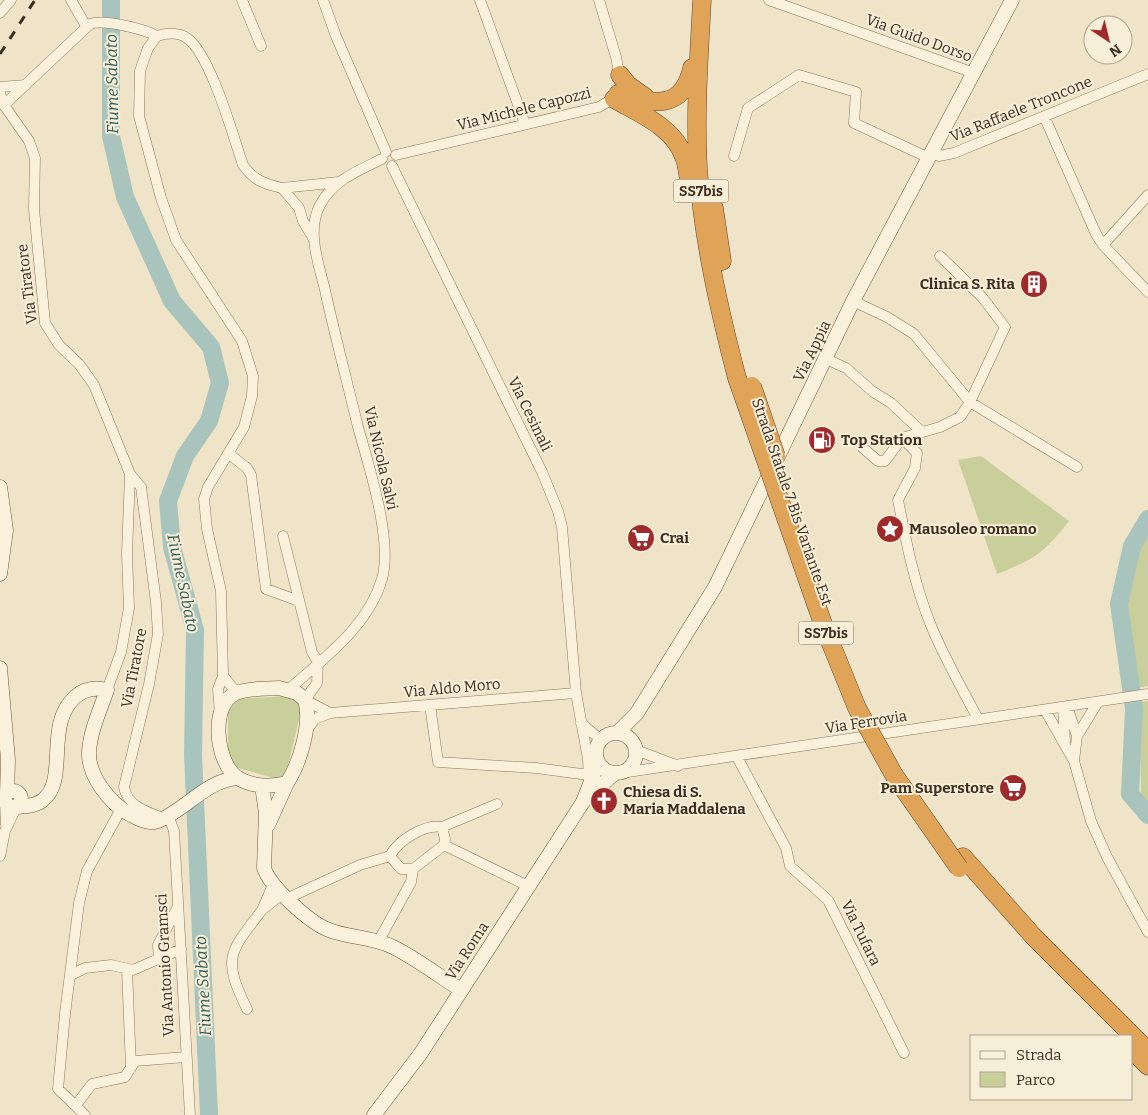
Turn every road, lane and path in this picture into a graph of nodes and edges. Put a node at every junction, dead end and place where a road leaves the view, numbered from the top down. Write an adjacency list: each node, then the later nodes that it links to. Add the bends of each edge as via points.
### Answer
1 (11, 0): 11 (street)
2 (71, 0): 12 (street)
3 (242, 0): 15 (street)
4 (324, 0): 28 (street, via 336,36)
5 (480, 0): 26 (street)
6 (599, 0): 18 (street)
7 (702, 0): 13 (highway, Strada Statale 7 Bis Variante Est / SS7bis)
8 (714, 0): 42 (highway, Strada Statale 7 Bis Variante Est / SS7bis, via 709,79 710,182)
9 (769, 0): 16 (street, Via Guido Dorso)
10 (1012, 0): 16 (street, Via Appia)
11 (0, 12)
12 (86, 26): 14 (street, via 100,22); 19 (street)
13 (700, 33): 23 (highway, via 686,88 672,99); 35 (highway, Strada Statale 7 Bis Variante Est / SS7bis, via 698,167)
14 (157, 36): 31 (street, via 180,35 199,50 208,66 244,166 261,182); 47 (street, via 148,48 140,71 139,116 161,198 176,240 242,341 253,376 247,419)
15 (261, 46)
16 (974, 73): 27 (street, Via Appia)
17 (1148, 74): 25 (street, Via Raffaele Troncone)
18 (620, 75): 22 (street); 23 (highway, via 638,93)
19 (26, 84): 20 (street); 24 (street)
20 (0, 87)
21 (0, 93): 24 (street, Via Tiratore)
22 (616, 96): 23 (highway); 26 (street, Via Michele Capozzi, via 599,107); 35 (highway, via 662,127 677,142 685,158 693,206)
23 (652, 101)
24 (2, 105): 49 (street, Via Tiratore, via 29,141 35,158 34,209 45,323 58,345 86,373)
25 (1044, 116): 27 (street, Via Raffaele Troncone, via 954,152); 37 (street, via 1091,225)
26 (524, 124): 28 (street, Via Michele Capozzi)
27 (930, 155): 29 (street, via 854,123 856,92 799,75 748,108); 40 (street, Via Appia)
28 (388, 156): 30 (street, Via Michele Capozzi); 61 (street, Via Cesinali, via 385,165 392,166 558,510)
29 (734, 156)
30 (339, 182): 31 (street); 34 (street, via 328,192)
31 (282, 188): 33 (street)
32 (1148, 195): 37 (street)
33 (301, 214): 34 (street); 36 (street)
34 (315, 217): 36 (street)
35 (706, 237): 42 (highway, Strada Statale 7 Bis Variante Est / SS7bis, via 726,336)
36 (314, 240): 54 (street, Via Nicola Salvi, via 374,490 384,547 382,578 374,600 352,631)
37 (1103, 245): 39 (street)
38 (940, 256): 43 (street, via 982,296 1005,327)
39 (1148, 292)
40 (853, 301): 41 (street, Via Appia); 43 (street, via 914,334)
41 (826, 359): 44 (street, via 846,368); 69 (street, Via Appia, via 715,587)
42 (743, 376): 100 (highway, Strada Statale 7 Bis Variante Est / SS7bis, bridge, via 855,676 908,776)
43 (970, 402): 44 (street, via 960,417); 48 (street)
44 (922, 432): 45 (street)
45 (902, 438): 46 (street, via 885,461 878,461); 71 (street, via 917,453 916,468 898,500 906,544 931,626)
46 (863, 448)
47 (229, 454): 53 (street, via 251,474 266,589); 56 (street, via 204,499 207,529 221,591)
48 (1077, 467)
49 (130, 474): 58 (street, Via Tiratore, via 129,608 121,652); 94 (street, Via Tiratore, via 141,488 158,634 124,787 134,805)
50 (0, 487): 52 (street, via 6,530)
51 (283, 536): 53 (street)
52 (0, 574)
53 (299, 600): 54 (street, via 313,655)
54 (318, 662): 57 (street); 59 (street, Via Nicola Salvi)
55 (0, 668): 90 (street)
56 (223, 676): 60 (street); 70 (street, via 218,689)
57 (316, 683): 63 (street); 68 (street, via 320,702)
58 (107, 690): 90 (street, via 87,690 69,702 59,722 56,773 49,793 38,804); 93 (street, via 88,755 103,791)
59 (288, 690): 60 (street); 63 (street)
60 (237, 693): 70 (street, via 222,705)
61 (576, 693): 65 (street, Via Aldo Moro); 72 (street, Via Cesinali)
62 (1148, 694): 64 (street, Via Ferrovia)
63 (306, 700): 68 (street); 74 (street)
64 (1098, 702): 66 (street, Via Ferrovia); 75 (street)
65 (430, 705): 68 (street, Via Aldo Moro); 86 (street, via 438,762 536,768)
66 (1065, 707): 67 (street, Via Ferrovia); 75 (street); 78 (street)
67 (1045, 710): 71 (street, Via Ferrovia); 78 (street)
68 (330, 713): 74 (street, via 315,720)
69 (637, 713): 73 (street, Via Appia); 77 (street, Via Appia)
70 (220, 715): 79 (street)
71 (978, 719): 80 (street, Via Ferrovia)
72 (581, 723): 76 (street); 81 (street, Via Cesinali)
73 (616, 733): 76 (street); 77 (street, via 629,737)
74 (304, 735): 87 (street, via 298,765)
75 (1077, 736): 82 (street)
76 (601, 740): 81 (street)
77 (635, 746): 83 (street); 84 (street, via 632,767)
78 (1065, 747): 82 (street)
79 (222, 754): 85 (street); 88 (street)
80 (737, 757): 83 (street, Via Ferrovia); 118 (street, Via Tufara, via 786,848 790,866 828,900)
81 (593, 761): 84 (street, via 604,770); 86 (street, Via Roma)
82 (1074, 761): 105 (street, via 1091,821)
83 (679, 766): 84 (street, Via Ferrovia)
84 (618, 773): 91 (street, Via Roma)
85 (238, 778): 88 (street); 89 (street)
86 (589, 781): 91 (street, Via Roma)
87 (287, 783): 89 (street); 96 (street)
88 (214, 784): 94 (street)
89 (262, 786): 96 (street, via 266,800)
90 (14, 800): 98 (street)
91 (583, 802): 102 (street, Via Roma)
92 (497, 804): 95 (street)
93 (121, 809): 94 (street, via 147,822 157,822); 110 (street, via 87,871 79,903)
94 (169, 814): 104 (street, Via Antonio Gramsci, via 174,831)
95 (442, 827): 97 (street); 99 (street, via 423,829 397,847)
96 (264, 832): 103 (street, via 264,868)
97 (444, 845): 101 (street); 102 (street)
98 (0, 856)
99 (390, 856): 101 (street, via 401,869); 103 (street)
100 (961, 863): 113 (highway, Strada Statale 7 Bis Variante Est / SS7bis, via 1012,930); 114 (highway, Strada Statale 7 Bis Variante Est / SS7bis)
101 (413, 869): 106 (street, via 411,882)
102 (528, 886): 111 (street, Via Roma)
103 (281, 892): 106 (street, via 330,931); 112 (street, via 262,910 237,943 231,957 234,982)
104 (178, 906): 107 (street, Via Antonio Gramsci); 108 (street, via 158,945)
105 (1148, 932)
106 (378, 942): 111 (street, via 392,946)
107 (180, 949): 108 (street); 119 (street, Via Antonio Gramsci)
108 (159, 959): 109 (street, via 133,970)
109 (127, 969): 110 (street, via 111,965 85,968); 121 (street)
110 (71, 975): 122 (street, via 58,1089)
111 (461, 990): 125 (street, Via Roma, via 421,1053)
112 (247, 1009)
113 (1116, 1035)
114 (1132, 1035)
115 (1133, 1036): 117 (highway, Strada Statale 7 Bis Variante Est / SS7bis)
116 (1133, 1051): 120 (highway)
117 (1148, 1051)
118 (904, 1053)
119 (186, 1057): 121 (street, via 135,1062); 124 (street, Via Antonio Gramsci)
120 (1148, 1066)
121 (131, 1068): 122 (street, via 125,1077 92,1084)
122 (76, 1105): 123 (street)
123 (85, 1115)
124 (190, 1115)
125 (374, 1115)

